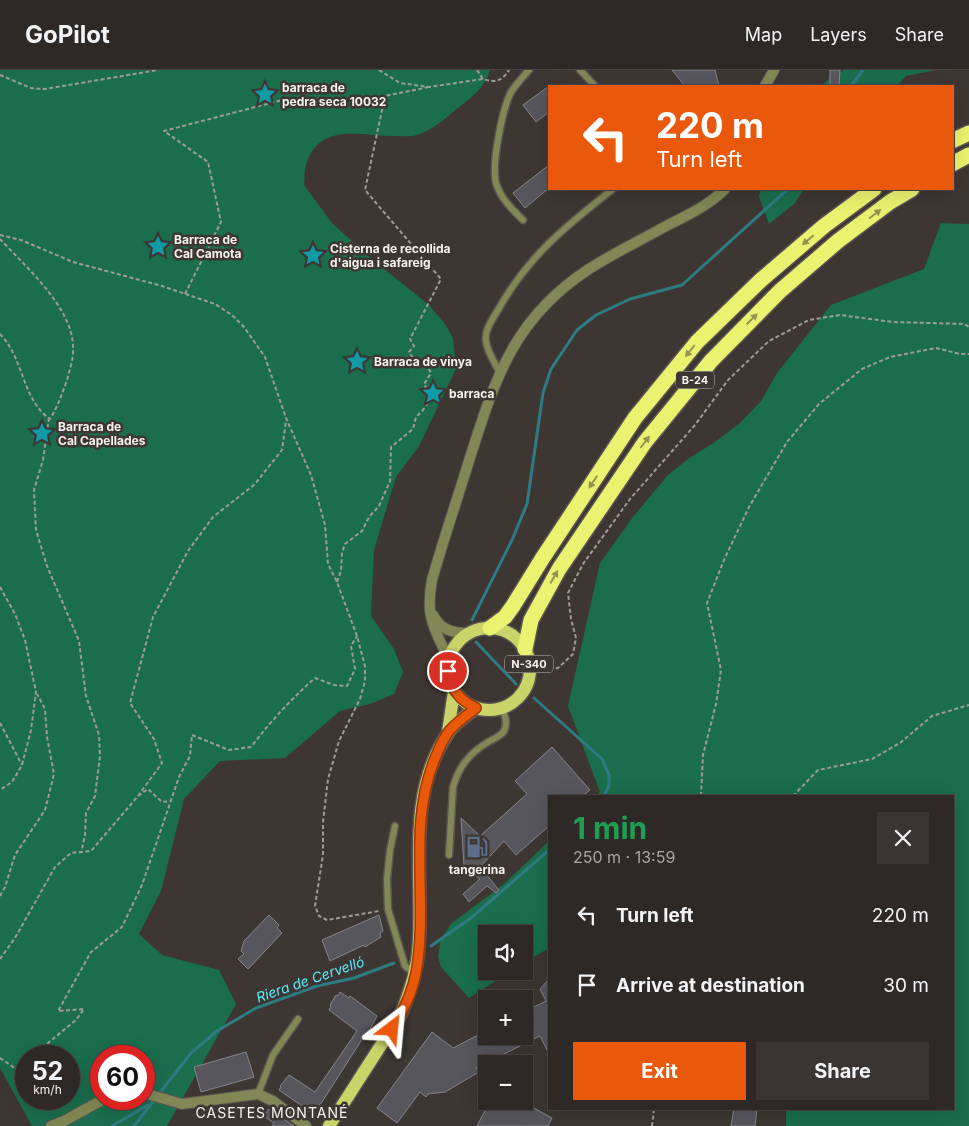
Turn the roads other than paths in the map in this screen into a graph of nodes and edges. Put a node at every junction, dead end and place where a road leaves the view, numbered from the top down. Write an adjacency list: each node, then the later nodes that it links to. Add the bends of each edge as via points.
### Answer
1 (530, 70): 14 (lane, via 508,99 494,169 496,185 502,196)
2 (580, 70): 4 (lane)
3 (774, 70): 5 (street)
4 (594, 85)
5 (766, 85)
6 (969, 133): 7 (highway)
7 (954, 140)
8 (969, 155): 9 (highway)
9 (954, 163)
10 (613, 190): 15 (lane, via 549,242 509,290 486,336 489,353)
11 (724, 190): 15 (street, via 700,209 607,258 558,292 518,338)
12 (873, 190): 17 (highway, B-24, one-way to 17, via 760,280 697,342 635,418 513,606)
13 (910, 190): 19 (highway, B-24, one-way to 13, via 531,620 559,569 645,442 711,361 780,290 838,241)
14 (523, 220)
15 (500, 373): 16 (street, via 436,565)
16 (430, 609): 18 (street, via 446,630); 20 (street, via 430,620)
17 (490, 628): 18 (main road); 19 (main road, N-340, via 510,634)
18 (468, 633): 20 (main road, via 456,644)
19 (525, 649): 23 (main road, N-340, via 530,672 527,684 522,694)
20 (449, 660): 21 (main road, via 449,676)
21 (454, 691): 22 (main road, via 460,699); 24 (main road)
22 (476, 708): 23 (main road); 24 (main road)
23 (502, 708): 26 (lane, via 506,723 504,731 473,752 456,776)
24 (448, 732): 27 (main road, via 429,772 421,811 420,940)
25 (394, 826): 27 (lane, via 387,879 388,909 405,966)
26 (449, 855)
27 (416, 974): 34 (main road, via 402,1014)
28 (298, 1019): 29 (lane, via 273,1056)
29 (258, 1094): 30 (street, via 182,1104); 33 (street)
30 (155, 1096)
31 (90, 1107): 32 (street)
32 (51, 1126)
33 (306, 1126)
34 (329, 1126)

